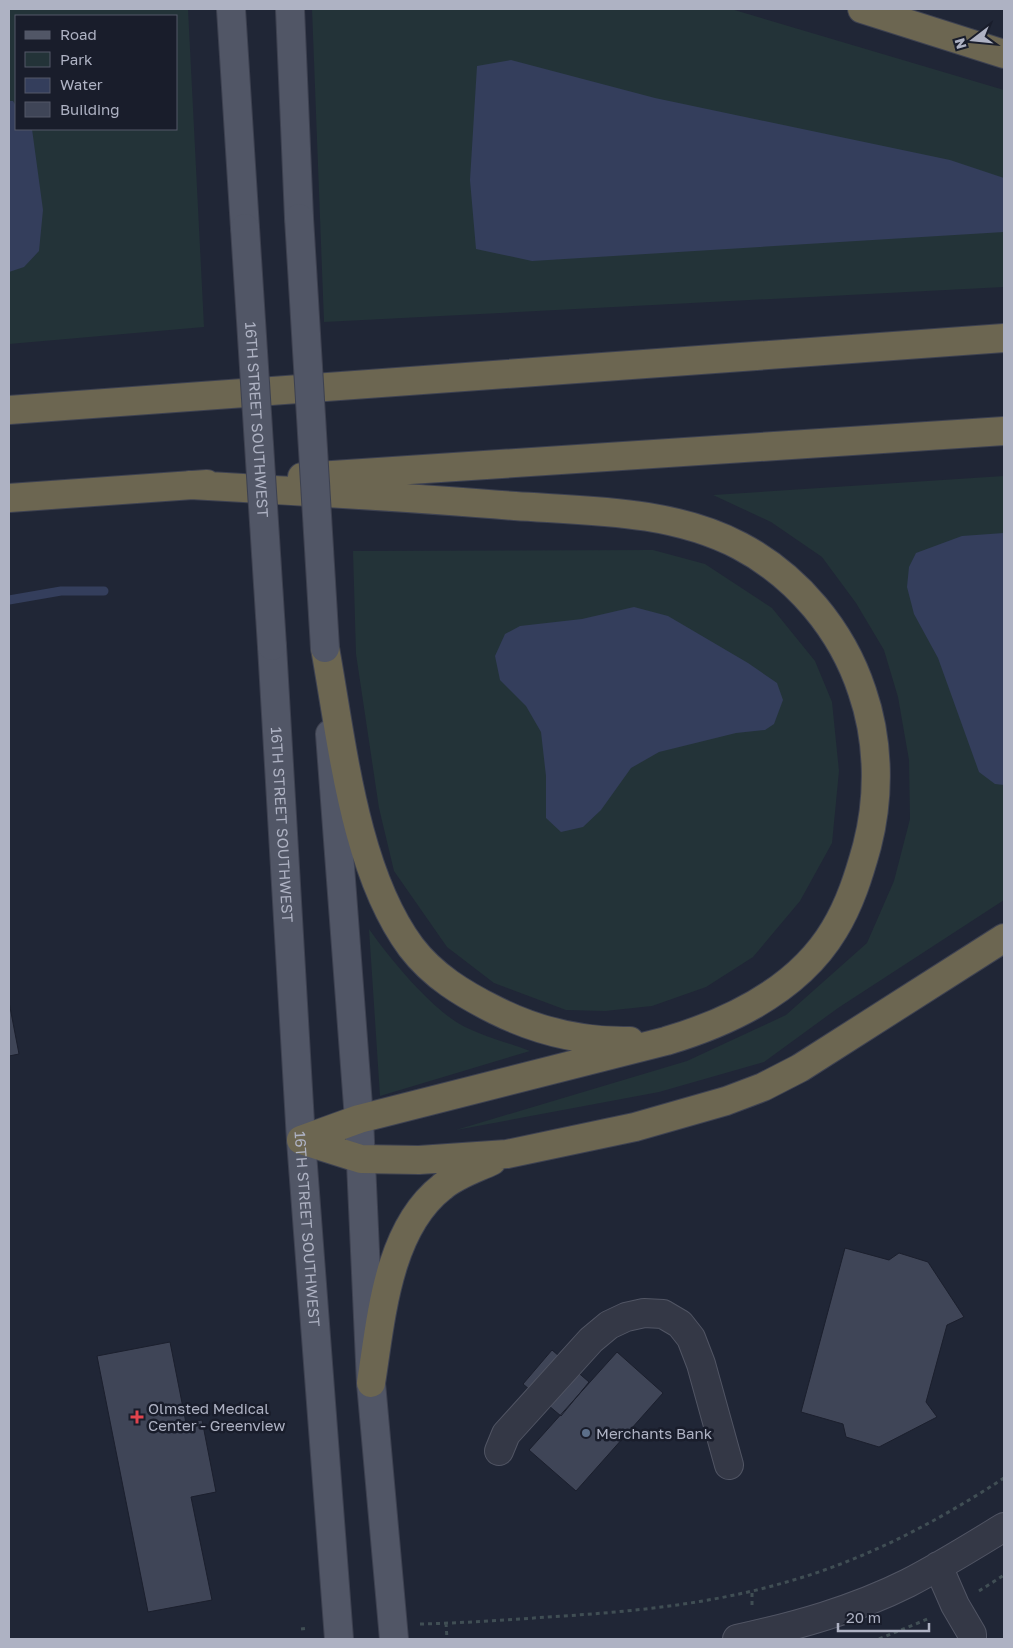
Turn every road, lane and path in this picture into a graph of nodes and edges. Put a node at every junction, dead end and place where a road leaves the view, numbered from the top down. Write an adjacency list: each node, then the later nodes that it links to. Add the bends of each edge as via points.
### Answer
1 (231, 9): 14 (main road, 16TH STREET SOUTHWEST, bridge)
2 (290, 9): 10 (main road, bridge)
3 (862, 9): 4 (highway)
4 (1004, 54)
5 (1004, 338): 6 (highway)
6 (9, 410)
7 (1004, 431): 8 (highway)
8 (189, 485): 9 (highway); 12 (highway, via 636,515 676,523 739,546 800,590 836,634 853,664 874,735 874,803 858,876 848,905 833,932 791,978 763,1000 733,1017)
9 (9, 498)
10 (325, 648): 12 (highway, via 363,836 382,896 412,948 436,974 461,993 531,1026 600,1042); 13 (main road)
11 (1004, 938): 15 (highway, via 800,1068 763,1087 635,1127)
12 (666, 1041): 13 (highway)
13 (358, 1119): 14 (highway); 16 (main road)
14 (301, 1140): 16 (highway); 24 (main road, 16TH STREET SOUTHWEST)
15 (507, 1154): 16 (highway, via 420,1160); 17 (highway, via 442,1187 414,1218 402,1241 383,1302)
16 (361, 1159): 17 (main road)
17 (371, 1383): 25 (main road)
18 (499, 1451): 19 (street, via 506,1434 591,1340 609,1325 626,1317 644,1313 663,1314 680,1324 691,1338)
19 (728, 1465)
20 (1004, 1478): 26 (path, via 964,1504 883,1547 784,1583 659,1609 446,1623)
21 (1004, 1527): 22 (street)
22 (938, 1566): 23 (street); 28 (street)
23 (786, 1634): 27 (street)
24 (339, 1639)
25 (394, 1639)
26 (447, 1639)
27 (737, 1639)
28 (972, 1639)

